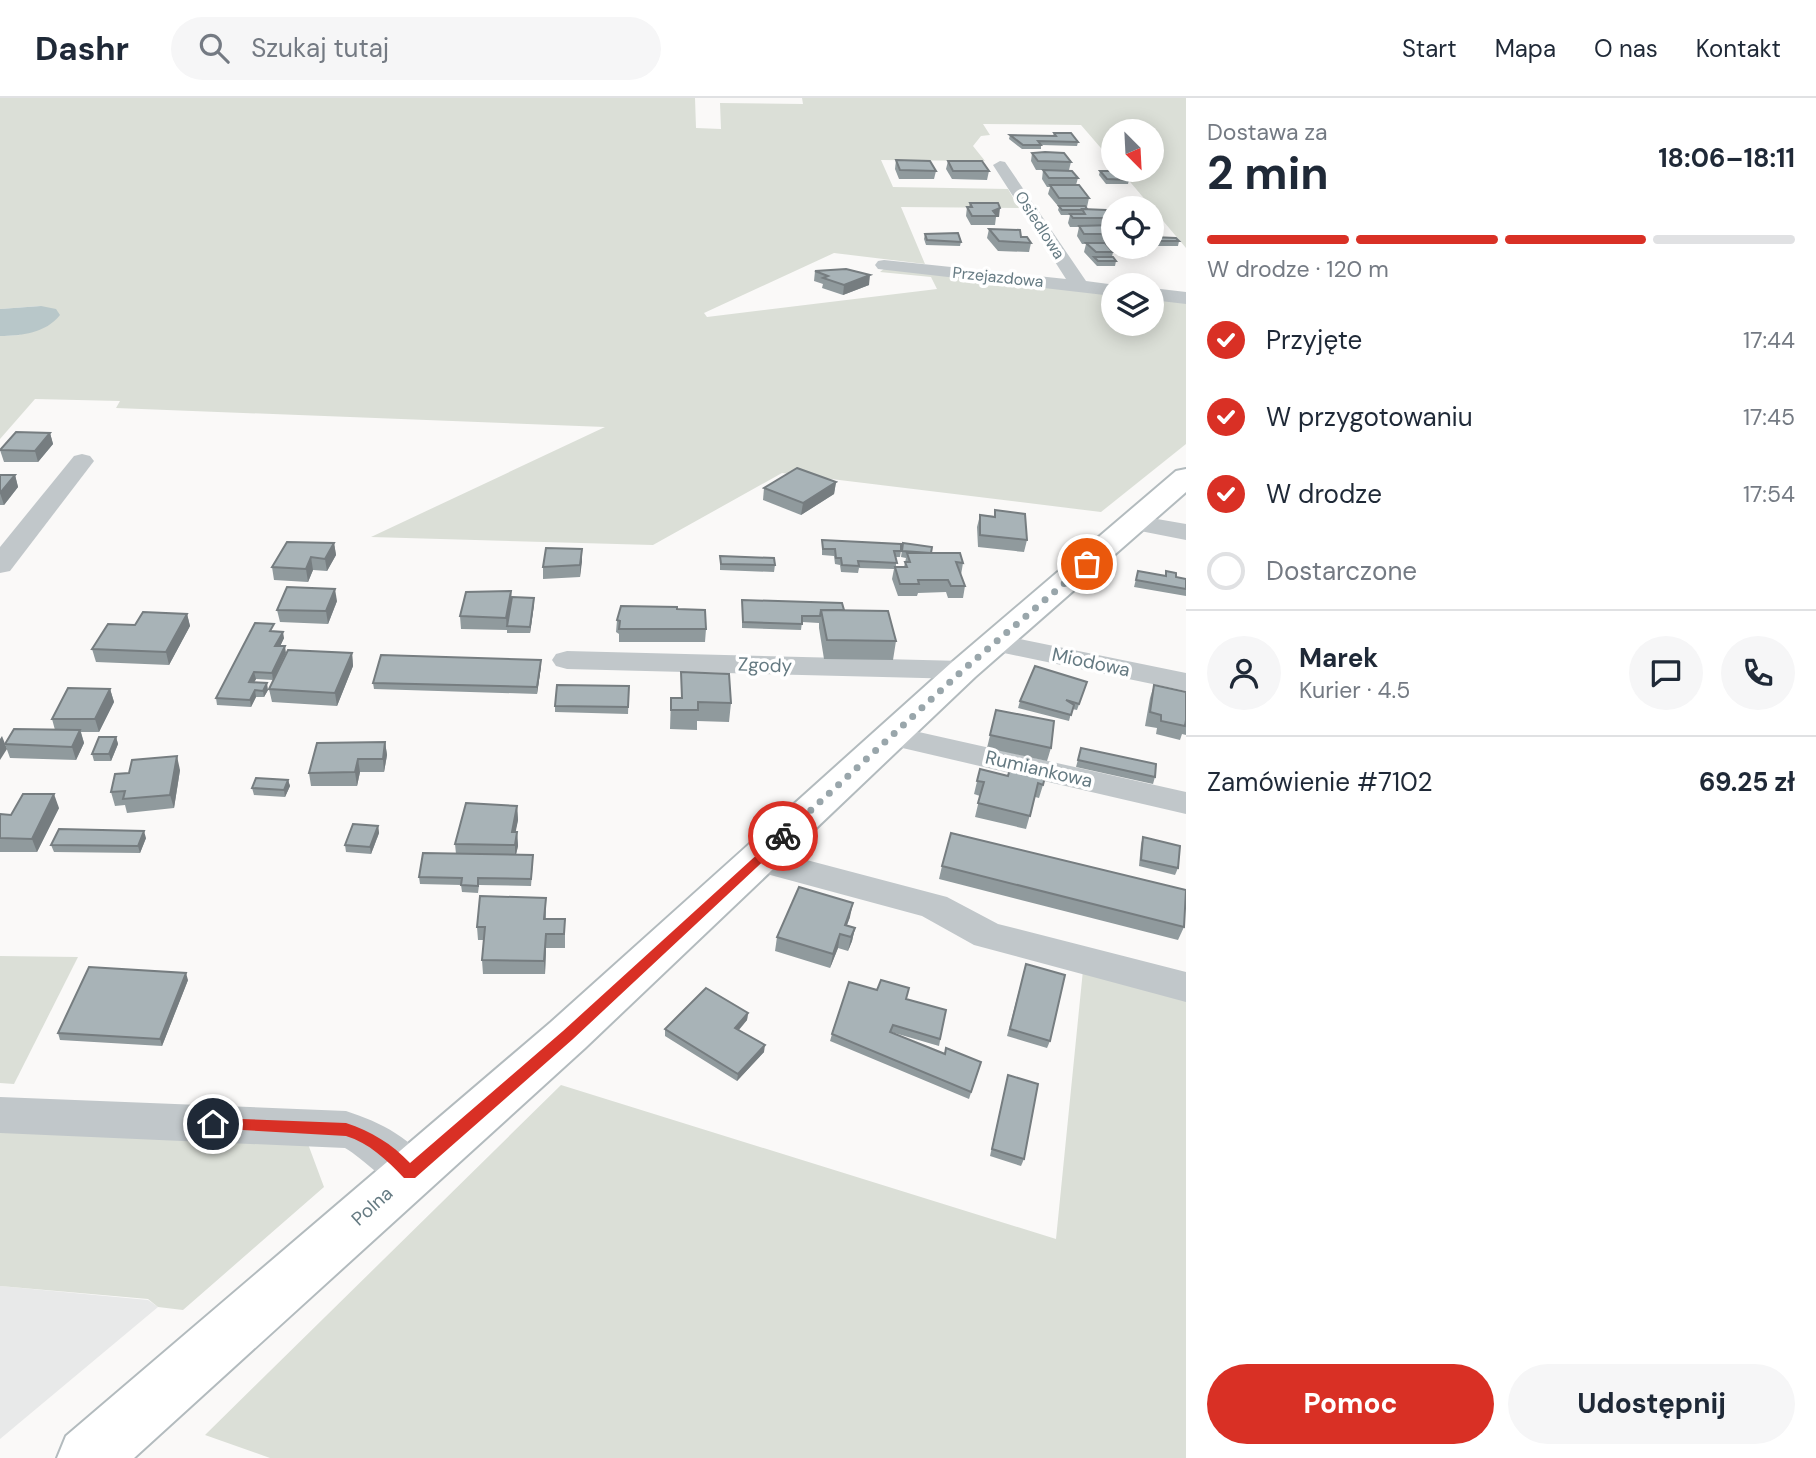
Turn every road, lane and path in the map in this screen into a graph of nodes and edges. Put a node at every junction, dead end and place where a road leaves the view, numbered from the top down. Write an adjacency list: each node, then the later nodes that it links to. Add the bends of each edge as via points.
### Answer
1 (1000, 164): 3 (street, Osiedlowa)
2 (884, 265): 3 (street, Przejazdowa)
3 (1080, 286): 4 (street, Przejazdowa)
4 (1101, 289)
5 (1164, 295): 6 (street)
6 (1186, 298)
7 (82, 461): 11 (street)
8 (1186, 477): 9 (street, Polna)
9 (1134, 523): 10 (street); 12 (street, Polna)
10 (1186, 532)
11 (0, 565)
12 (995, 643): 14 (street, Polna); 15 (street, Miodowa)
13 (567, 660): 14 (street, Zgody)
14 (963, 670): 16 (street, Polna)
15 (1186, 682)
16 (892, 736): 17 (street, Rumiankowa); 18 (street, Polna)
17 (1186, 803)
18 (757, 859): 19 (street, via 934,906 987,935); 21 (street, Polna, via 568,1035)
19 (1186, 987)
20 (0, 1115): 21 (street, via 346,1130 391,1154)
21 (410, 1173): 22 (street, Polna)
22 (88, 1458)

